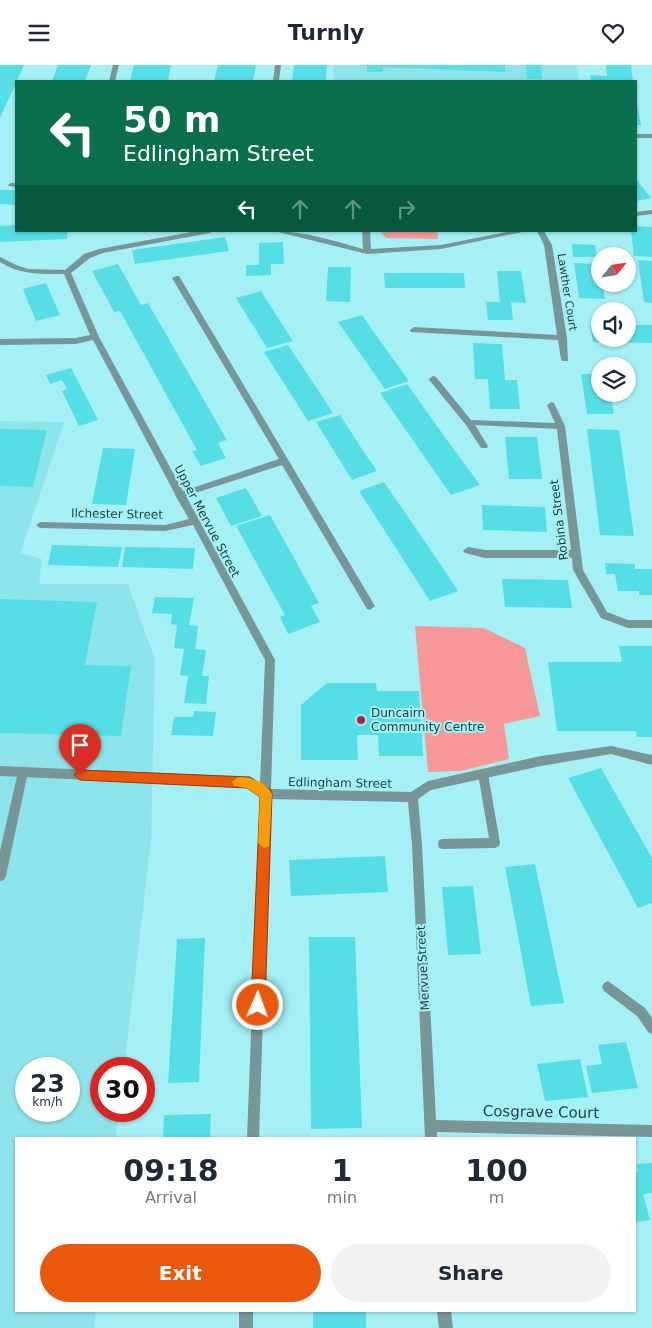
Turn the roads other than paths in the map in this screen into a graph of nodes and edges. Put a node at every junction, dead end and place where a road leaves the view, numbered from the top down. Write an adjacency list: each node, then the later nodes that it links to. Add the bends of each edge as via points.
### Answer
1 (116, 65): 3 (street)
2 (278, 65): 4 (street)
3 (112, 80)
4 (276, 80)
5 (637, 136): 6 (street)
6 (652, 136)
7 (652, 212): 8 (street)
8 (637, 214)
9 (205, 232): 16 (street, via 102,251 87,256)
10 (282, 232): 14 (street)
11 (366, 232): 14 (street)
12 (541, 232): 20 (street, Lawther Court, via 548,245)
13 (506, 233): 14 (street, via 441,247)
14 (367, 252)
15 (0, 259): 16 (street, via 28,271)
16 (67, 272): 19 (street, Upper Mervue Street)
17 (176, 278): 28 (street)
18 (414, 331): 20 (street)
19 (95, 337): 21 (street, via 76,341); 29 (street, Upper Mervue Street)
20 (563, 337): 22 (street, Lawther Court)
21 (0, 342)
22 (565, 359)
23 (433, 379): 25 (street)
24 (551, 405): 26 (street, Robina Street)
25 (469, 423): 26 (street); 27 (street)
26 (560, 426): 33 (street, Robina Street)
27 (484, 446)
28 (284, 461): 29 (street); 34 (street)
29 (179, 495): 30 (street, Upper Mervue Street)
30 (193, 522): 31 (street, Ilchester Street, via 165,528); 40 (street, Upper Mervue Street, via 270,660)
31 (40, 525)
32 (468, 551): 33 (street, via 485,554)
33 (574, 554): 35 (street, Robina Street, via 578,570 604,615 628,623)
34 (370, 606)
35 (652, 624)
36 (652, 760): 39 (street, via 611,750)
37 (0, 771): 38 (street, Edlingham Street)
38 (23, 772): 40 (street, Edlingham Street, via 250,783); 43 (street)
39 (483, 774): 41 (street, via 428,786); 42 (street, via 495,843)
40 (266, 794): 41 (street, Edlingham Street); 48 (street, Upper Mervue Street)
41 (413, 797): 47 (street, Mervue Street)
42 (443, 844)
43 (0, 875)
44 (608, 987): 45 (street, via 641,1012)
45 (652, 1028)
46 (652, 1131): 47 (street, Cosgrave Court)
47 (431, 1133)
48 (253, 1137)
49 (246, 1312): 51 (street)
50 (444, 1312): 52 (street)
51 (246, 1328)
52 (446, 1328)

